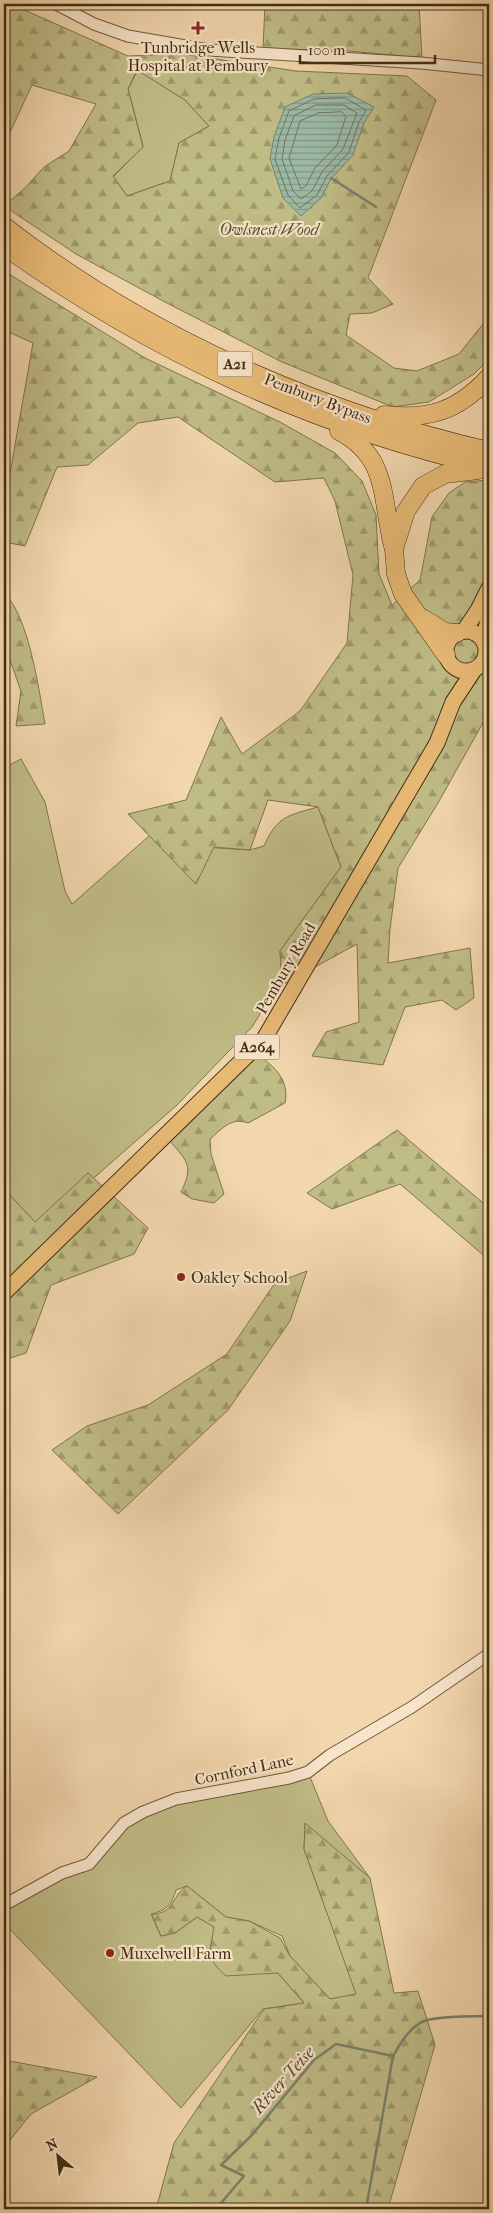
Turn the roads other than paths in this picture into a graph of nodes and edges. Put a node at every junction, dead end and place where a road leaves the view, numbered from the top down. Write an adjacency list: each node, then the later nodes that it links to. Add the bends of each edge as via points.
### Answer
1 (56, 4): 2 (street, via 88,21 128,36 209,50)
2 (489, 70)
3 (4, 226): 6 (highway, Pembury Bypass / A21, via 60,266 159,326 256,374)
4 (4, 246): 7 (highway, Pembury Bypass / A21, via 97,309 149,339 249,389)
5 (489, 377): 6 (highway, A21, via 459,403 426,416)
6 (351, 412): 8 (highway, Pembury Bypass / A21)
7 (316, 416): 9 (highway, Pembury Bypass / A21); 10 (highway, A21, via 361,445 374,463 382,483)
8 (489, 452)
9 (489, 468): 10 (highway, A21, via 445,474 423,486 406,511)
10 (394, 548): 12 (highway, A21, via 399,584)
11 (489, 588): 14 (main road, via 478,610)
12 (417, 615): 14 (highway, A21, via 445,632); 16 (highway, A21)
13 (489, 616): 15 (main road)
14 (460, 632): 15 (main road, via 475,633); 16 (main road, via 448,642)
15 (483, 640): 17 (main road, via 486,647 484,660)
16 (450, 661): 17 (main road, via 463,671); 18 (main road, Pembury Road / A264)
17 (474, 670): 18 (main road, Pembury Road / A264)
18 (453, 702): 19 (main road, Pembury Road / A264, via 436,743 264,1039)
19 (4, 1293)
20 (489, 1654): 21 (street, Cornford Lane, via 412,1707 330,1754 308,1772 176,1799 143,1812 124,1823 89,1864 62,1873)
21 (4, 1905)

